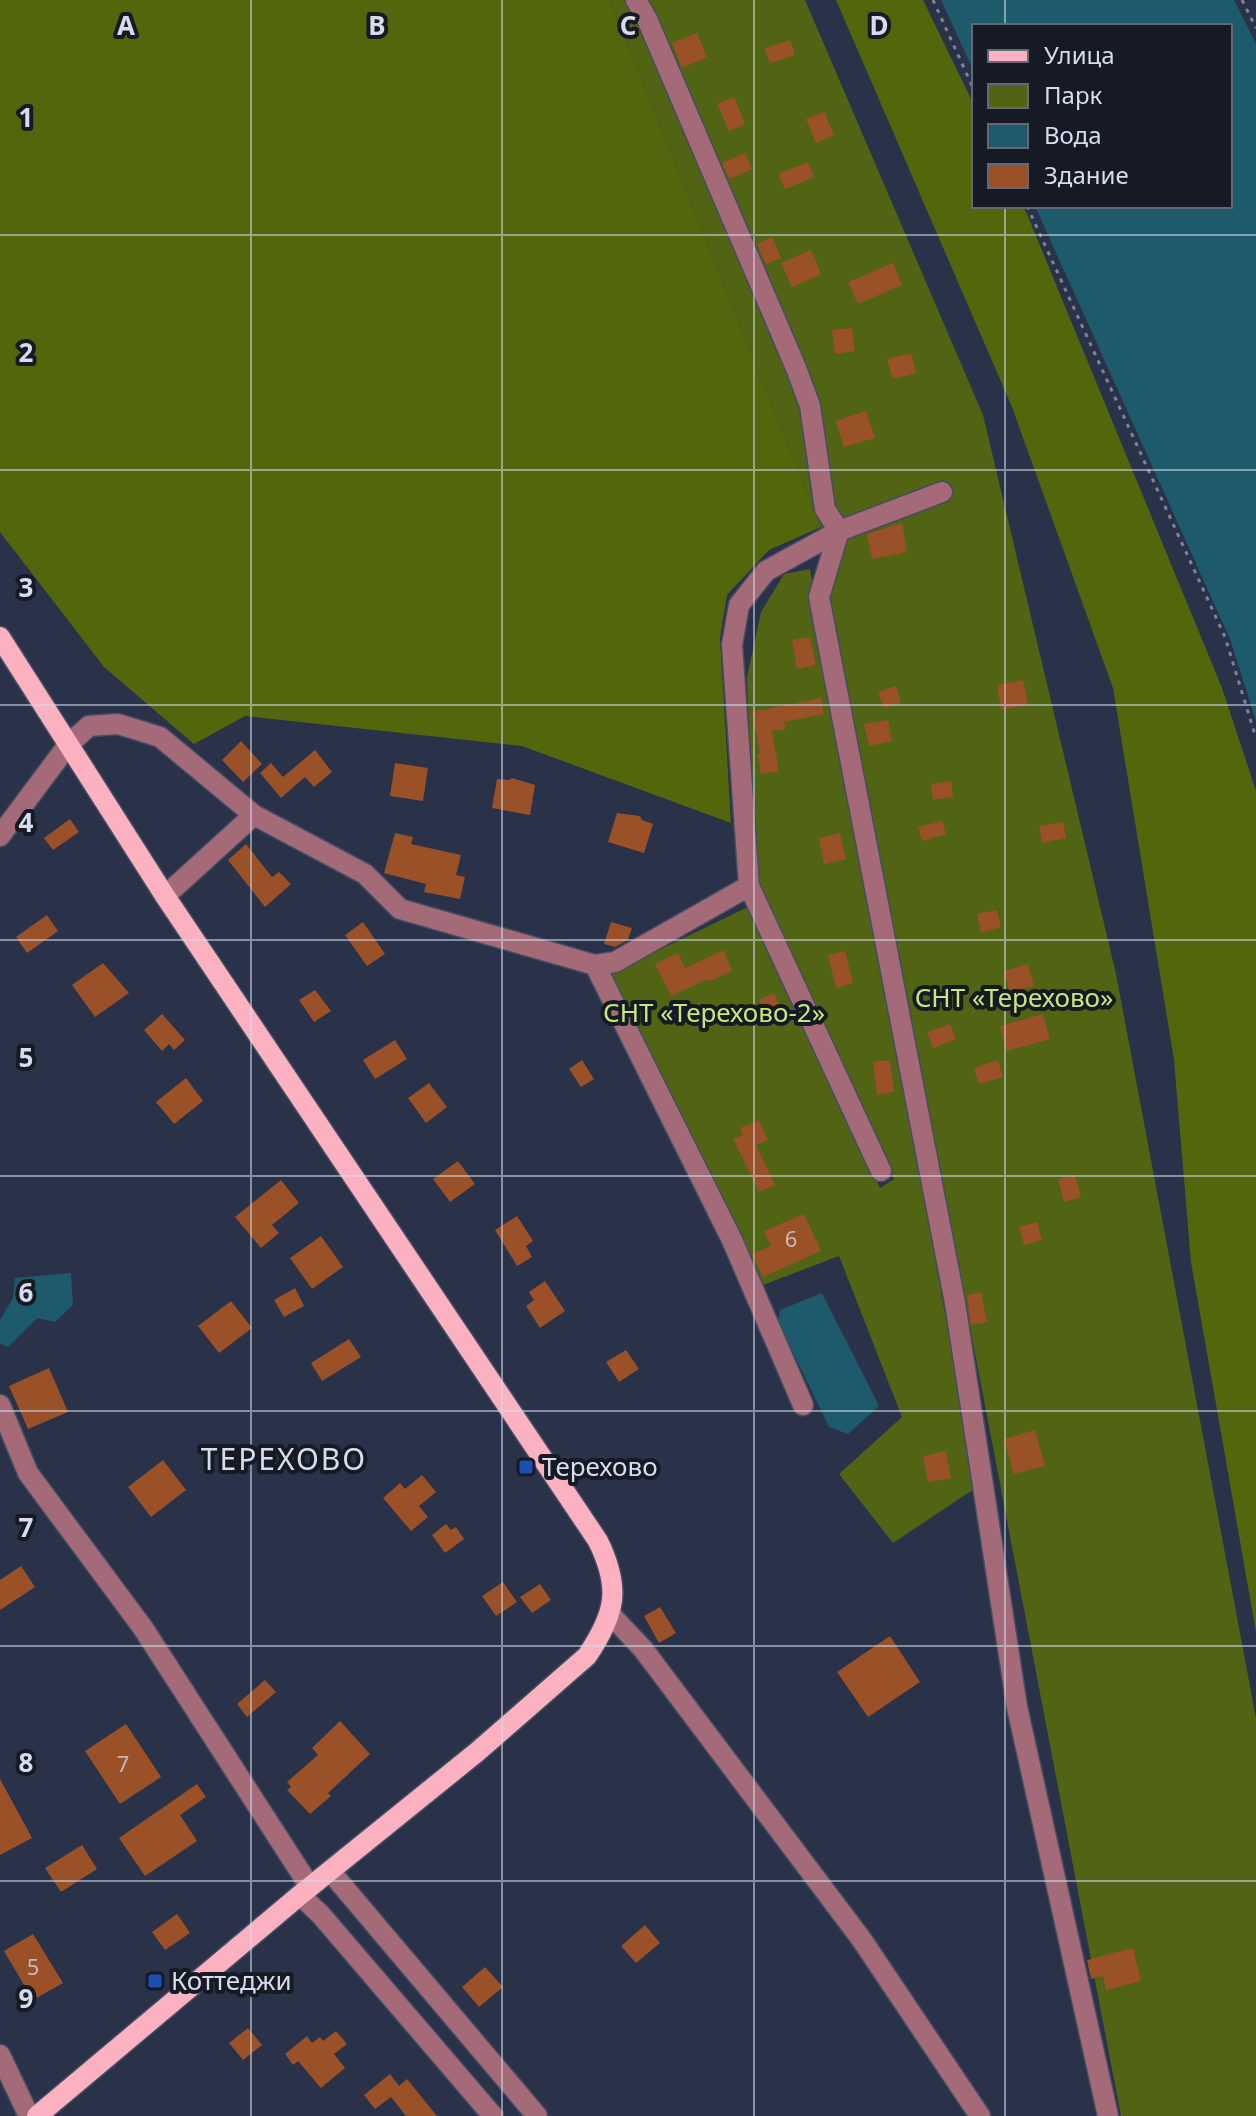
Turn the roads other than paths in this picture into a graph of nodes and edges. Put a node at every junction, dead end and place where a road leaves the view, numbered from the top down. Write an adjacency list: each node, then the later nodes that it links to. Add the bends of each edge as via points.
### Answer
1 (636, 0): 3 (street, via 796,368 810,406 825,509)
2 (942, 492): 3 (street)
3 (839, 531): 8 (street, via 766,571 739,605 732,645); 23 (street, via 819,597 955,1303 1017,1707)
4 (0, 637): 5 (main road)
5 (68, 745): 6 (street, via 89,726 118,724 160,737); 7 (street); 9 (main road)
6 (254, 815): 9 (street); 10 (street, via 365,874 400,909)
7 (0, 836)
8 (749, 886): 10 (street, via 615,962); 11 (street)
9 (165, 896): 14 (main road, via 598,1541 611,1568)
10 (595, 965): 13 (street, via 732,1240)
11 (881, 1171)
12 (0, 1405): 16 (street, via 28,1473 143,1628)
13 (803, 1405)
14 (610, 1614): 15 (main road, via 587,1656); 22 (street, via 643,1649 862,1940)
15 (330, 1871): 16 (main road); 21 (street)
16 (305, 1891): 19 (main road); 20 (street)
17 (0, 2055): 18 (street)
18 (29, 2116)
19 (37, 2116)
20 (493, 2116)
21 (537, 2116)
22 (980, 2116)
23 (1108, 2116)

